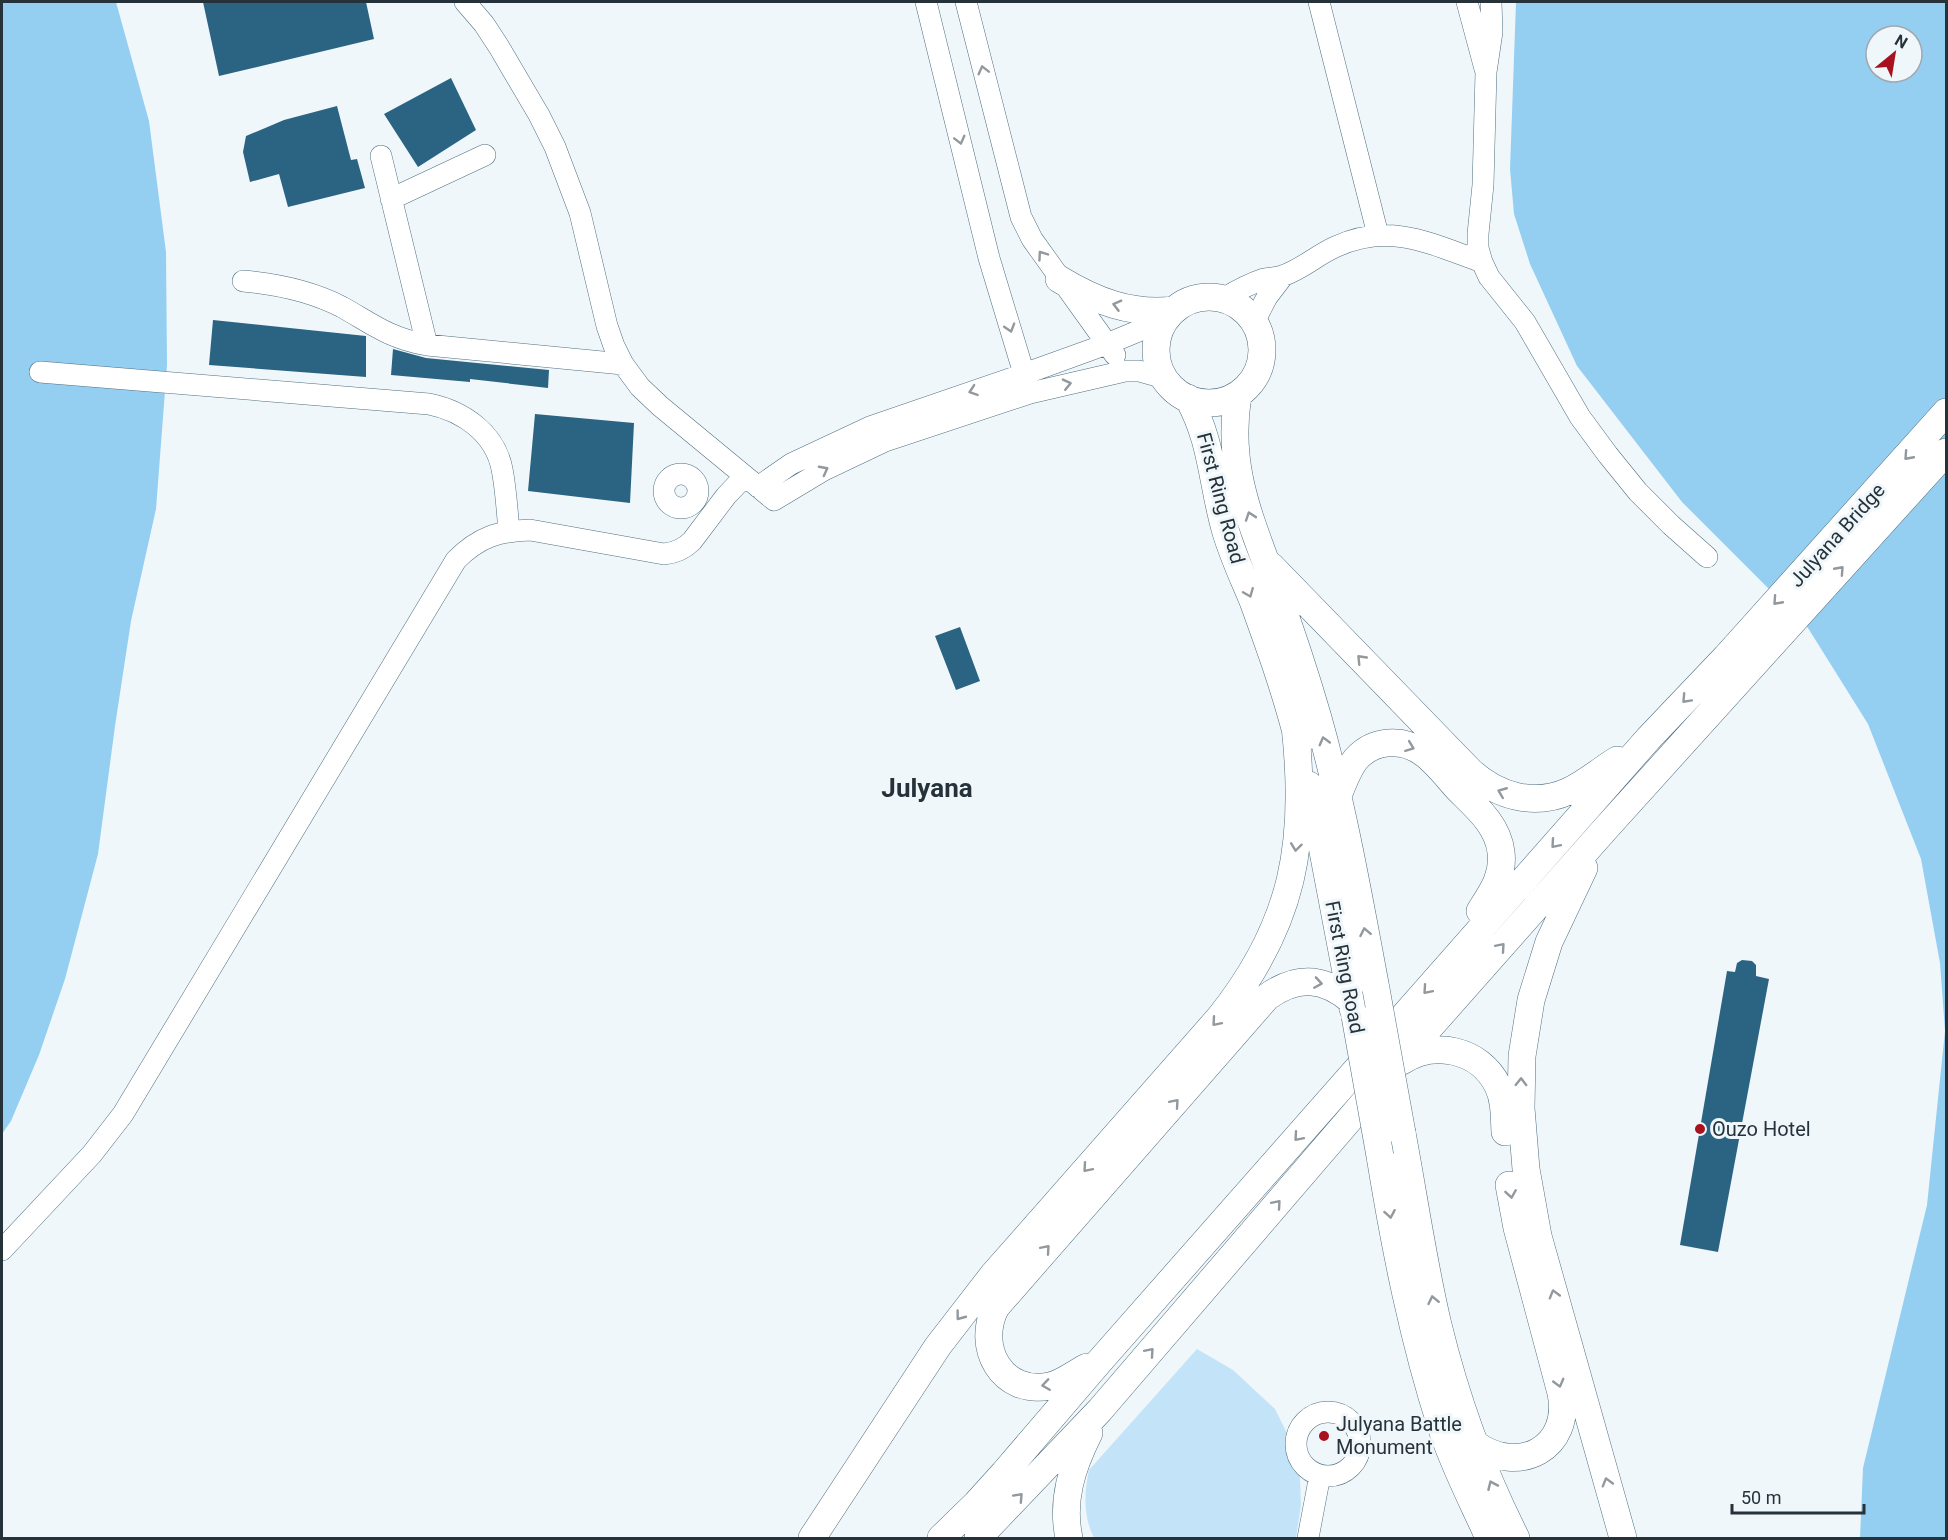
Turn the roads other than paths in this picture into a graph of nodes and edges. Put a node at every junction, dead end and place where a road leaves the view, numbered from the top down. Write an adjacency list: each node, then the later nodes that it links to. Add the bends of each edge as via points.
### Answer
1 (465, 2): 21 (street, via 499,47 555,147 580,213 607,326)
2 (926, 2): 25 (street, one-way to 25, via 989,258)
3 (966, 2): 14 (street, one-way to 3, via 1021,217)
4 (1319, 2): 11 (street)
5 (1467, 2): 7 (street)
6 (1491, 2): 7 (street, via 1492,32)
7 (1486, 72): 12 (street, via 1484,185 1478,234)
8 (485, 155): 10 (street)
9 (381, 156): 10 (street)
10 (392, 199): 20 (street)
11 (1378, 235): 12 (street, via 1402,236); 13 (street, via 1334,248)
12 (1482, 262): 34 (street, via 1531,331 1580,417 1608,455 1646,500)
13 (1283, 276): 16 (street, via 1253,283); 18 (street)
14 (1059, 279): 17 (main road, one-way to 14, via 1112,305); 19 (street)
15 (243, 281): 20 (street, via 303,291 341,307 393,337)
16 (1222, 299): 17 (main road, via 1197,298); 18 (main road, via 1241,307)
17 (1170, 315): 19 (street); 24 (main road, via 1156,349)
18 (1254, 322): 26 (main road, via 1262,341 1261,362 1253,380)
19 (1107, 344): 22 (street); 25 (street)
20 (426, 345): 21 (street)
21 (623, 364): 30 (street, via 660,406)
22 (1125, 370): 24 (street); 25 (street, one-way to 22)
23 (40, 372): 33 (street, via 444,407 476,425 497,454)
24 (1164, 378): 27 (main road)
25 (1027, 384): 30 (street, via 870,427 791,464)
26 (1238, 394): 27 (main road, via 1219,402); 35 (main road, one-way to 26, via 1238,477 1234,433)
27 (1188, 398): 37 (main road, First Ring Road, one-way to 37, via 1204,434 1225,530)
28 (1947, 412): 36 (main road, Julyana Bridge, one-way to 36)
29 (1947, 452): 36 (main road, Julyana Bridge, one-way to 29)
30 (759, 488): 32 (street)
31 (697, 498): 32 (street)
32 (716, 509): 33 (street, via 686,546 664,555 530,530)
33 (509, 531): 44 (street, via 480,541 456,560 123,1114 92,1154)
34 (1707, 557)
35 (1265, 560): 38 (main road, one-way to 35, via 1558,795 1534,799 1499,792 1470,771); 39 (main road, one-way to 35, via 1318,717)
36 (1735, 666): 38 (main road, one-way to 38); 40 (main road)
37 (1295, 726): 42 (main road, First Ring Road); 49 (main road, one-way to 49, via 1300,794 1291,876 1276,926 1251,976 1220,1017 961,1315)
38 (1648, 739): 41 (main road, one-way to 41)
39 (1338, 796): 41 (main road, one-way to 41, via 1350,768 1365,751 1385,743 1407,744 1426,755 1489,822 1499,840 1501,872); 47 (main road, one-way to 39, bridge, via 1438,1325)
40 (1607, 827): 43 (main road, one-way to 40); 56 (main road, one-way to 40, via 1538,1236 1526,1169 1521,1108 1525,1030 1539,970 1562,911)
41 (1459, 954): 45 (main road, one-way to 45)
42 (1353, 1008): 45 (main road, one-way to 42, via 1050,1386 1018,1382 1000,1369 989,1350 991,1317 1267,997 1290,984 1317,982 1330,986); 54 (main road, First Ring Road, one-way to 54, bridge, via 1404,1284 1429,1382 1443,1431)
43 (1398, 1063): 46 (main road, one-way to 43); 47 (main road, one-way to 47, via 1431,1050 1464,1054 1493,1077 1502,1097 1515,1218 1562,1394 1563,1416 1555,1436 1528,1456 1495,1456)
44 (2, 1250)
45 (1099, 1362): 50 (main road, via 990,1489)
46 (1100, 1410): 51 (main road, one-way to 46); 52 (main road, via 1078,1455 1069,1485)
47 (1475, 1444): 55 (main road, one-way to 47)
48 (1320, 1475): 53 (street)
49 (812, 1539)
50 (941, 1539)
51 (978, 1539)
52 (1069, 1539)
53 (1308, 1539)
54 (1489, 1539)
55 (1516, 1539)
56 (1623, 1539)

